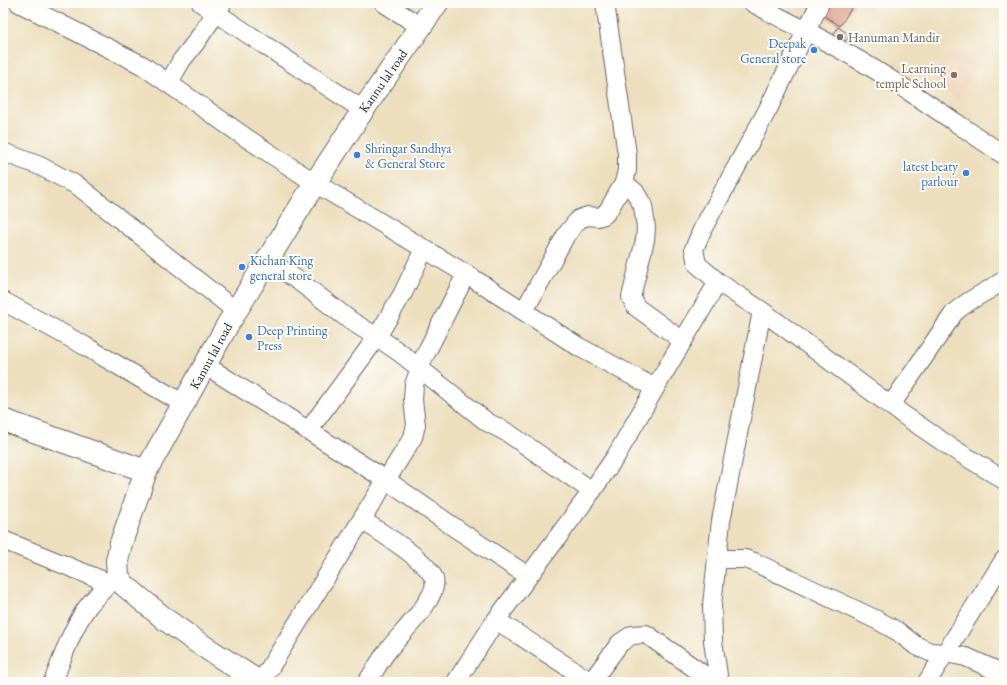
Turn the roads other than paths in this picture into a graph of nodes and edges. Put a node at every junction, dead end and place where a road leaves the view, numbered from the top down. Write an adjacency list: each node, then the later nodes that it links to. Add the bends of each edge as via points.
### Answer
1 (200, 3): 8 (street)
2 (384, 3): 9 (street)
3 (437, 3): 9 (street, Kannu lal road)
4 (605, 3): 16 (street, via 627,154)
5 (753, 3): 10 (street)
6 (820, 3): 10 (street)
7 (31, 6): 11 (street, via 142,65)
8 (220, 8): 11 (street, via 181,61); 12 (street)
9 (421, 27): 12 (street, Kannu lal road)
10 (806, 32): 14 (street, via 877,72); 21 (street, via 768,111 694,248 697,264)
11 (169, 83): 15 (street, via 244,137)
12 (362, 110): 15 (street, Kannu lal road)
13 (3, 152): 23 (street, via 40,166 78,186)
14 (1004, 155)
15 (316, 183): 17 (street); 18 (street, Kannu lal road)
16 (624, 183): 24 (street, via 604,215 579,219 573,226); 27 (street, via 635,192 643,206 646,228 631,297 636,307)
17 (424, 249): 19 (street); 26 (street, via 403,293)
18 (268, 260): 23 (street, Kannu lal road); 26 (street)
19 (466, 274): 24 (street); 29 (street)
20 (1004, 280): 32 (street, via 954,313)
21 (718, 282): 25 (street); 27 (street)
22 (3, 301): 31 (street)
23 (236, 311): 28 (street, Kannu lal road)
24 (524, 311): 30 (street, via 579,347)
25 (762, 311): 32 (street); 41 (street, via 721,521)
26 (377, 337): 29 (street); 34 (street)
27 (683, 341): 30 (street)
28 (205, 365): 31 (street, Kannu lal road); 34 (street)
29 (420, 368): 36 (street, via 414,385 416,425 413,437); 38 (street, via 487,422 508,433)
30 (655, 388): 38 (street, via 616,456)
31 (184, 404): 35 (street, Kannu lal road)
32 (891, 405): 37 (street, via 952,448)
33 (3, 420): 35 (street)
34 (308, 430): 36 (street)
35 (146, 471): 44 (street, Kannu lal road, via 121,543)
36 (386, 480): 39 (street); 43 (street)
37 (1004, 480)
38 (592, 491): 43 (street)
39 (362, 520): 49 (street); 50 (street, via 414,556 429,570 434,580 433,591 427,601 384,654)
40 (3, 540): 44 (street)
41 (716, 559): 46 (street, via 744,558 754,562 877,620 930,652); 54 (street, via 712,621)
42 (1004, 560): 46 (street)
43 (528, 576): 45 (street)
44 (114, 579): 48 (street, via 86,608 79,620); 49 (street, via 197,642)
45 (496, 620): 51 (street); 52 (street)
46 (945, 653): 47 (street, via 966,657); 55 (street)
47 (1004, 674)
48 (54, 682)
49 (260, 682)
50 (367, 682)
51 (456, 682)
52 (591, 682): 53 (street, via 620,643 632,634 646,634)
53 (714, 682)
54 (719, 682)
55 (927, 682)

